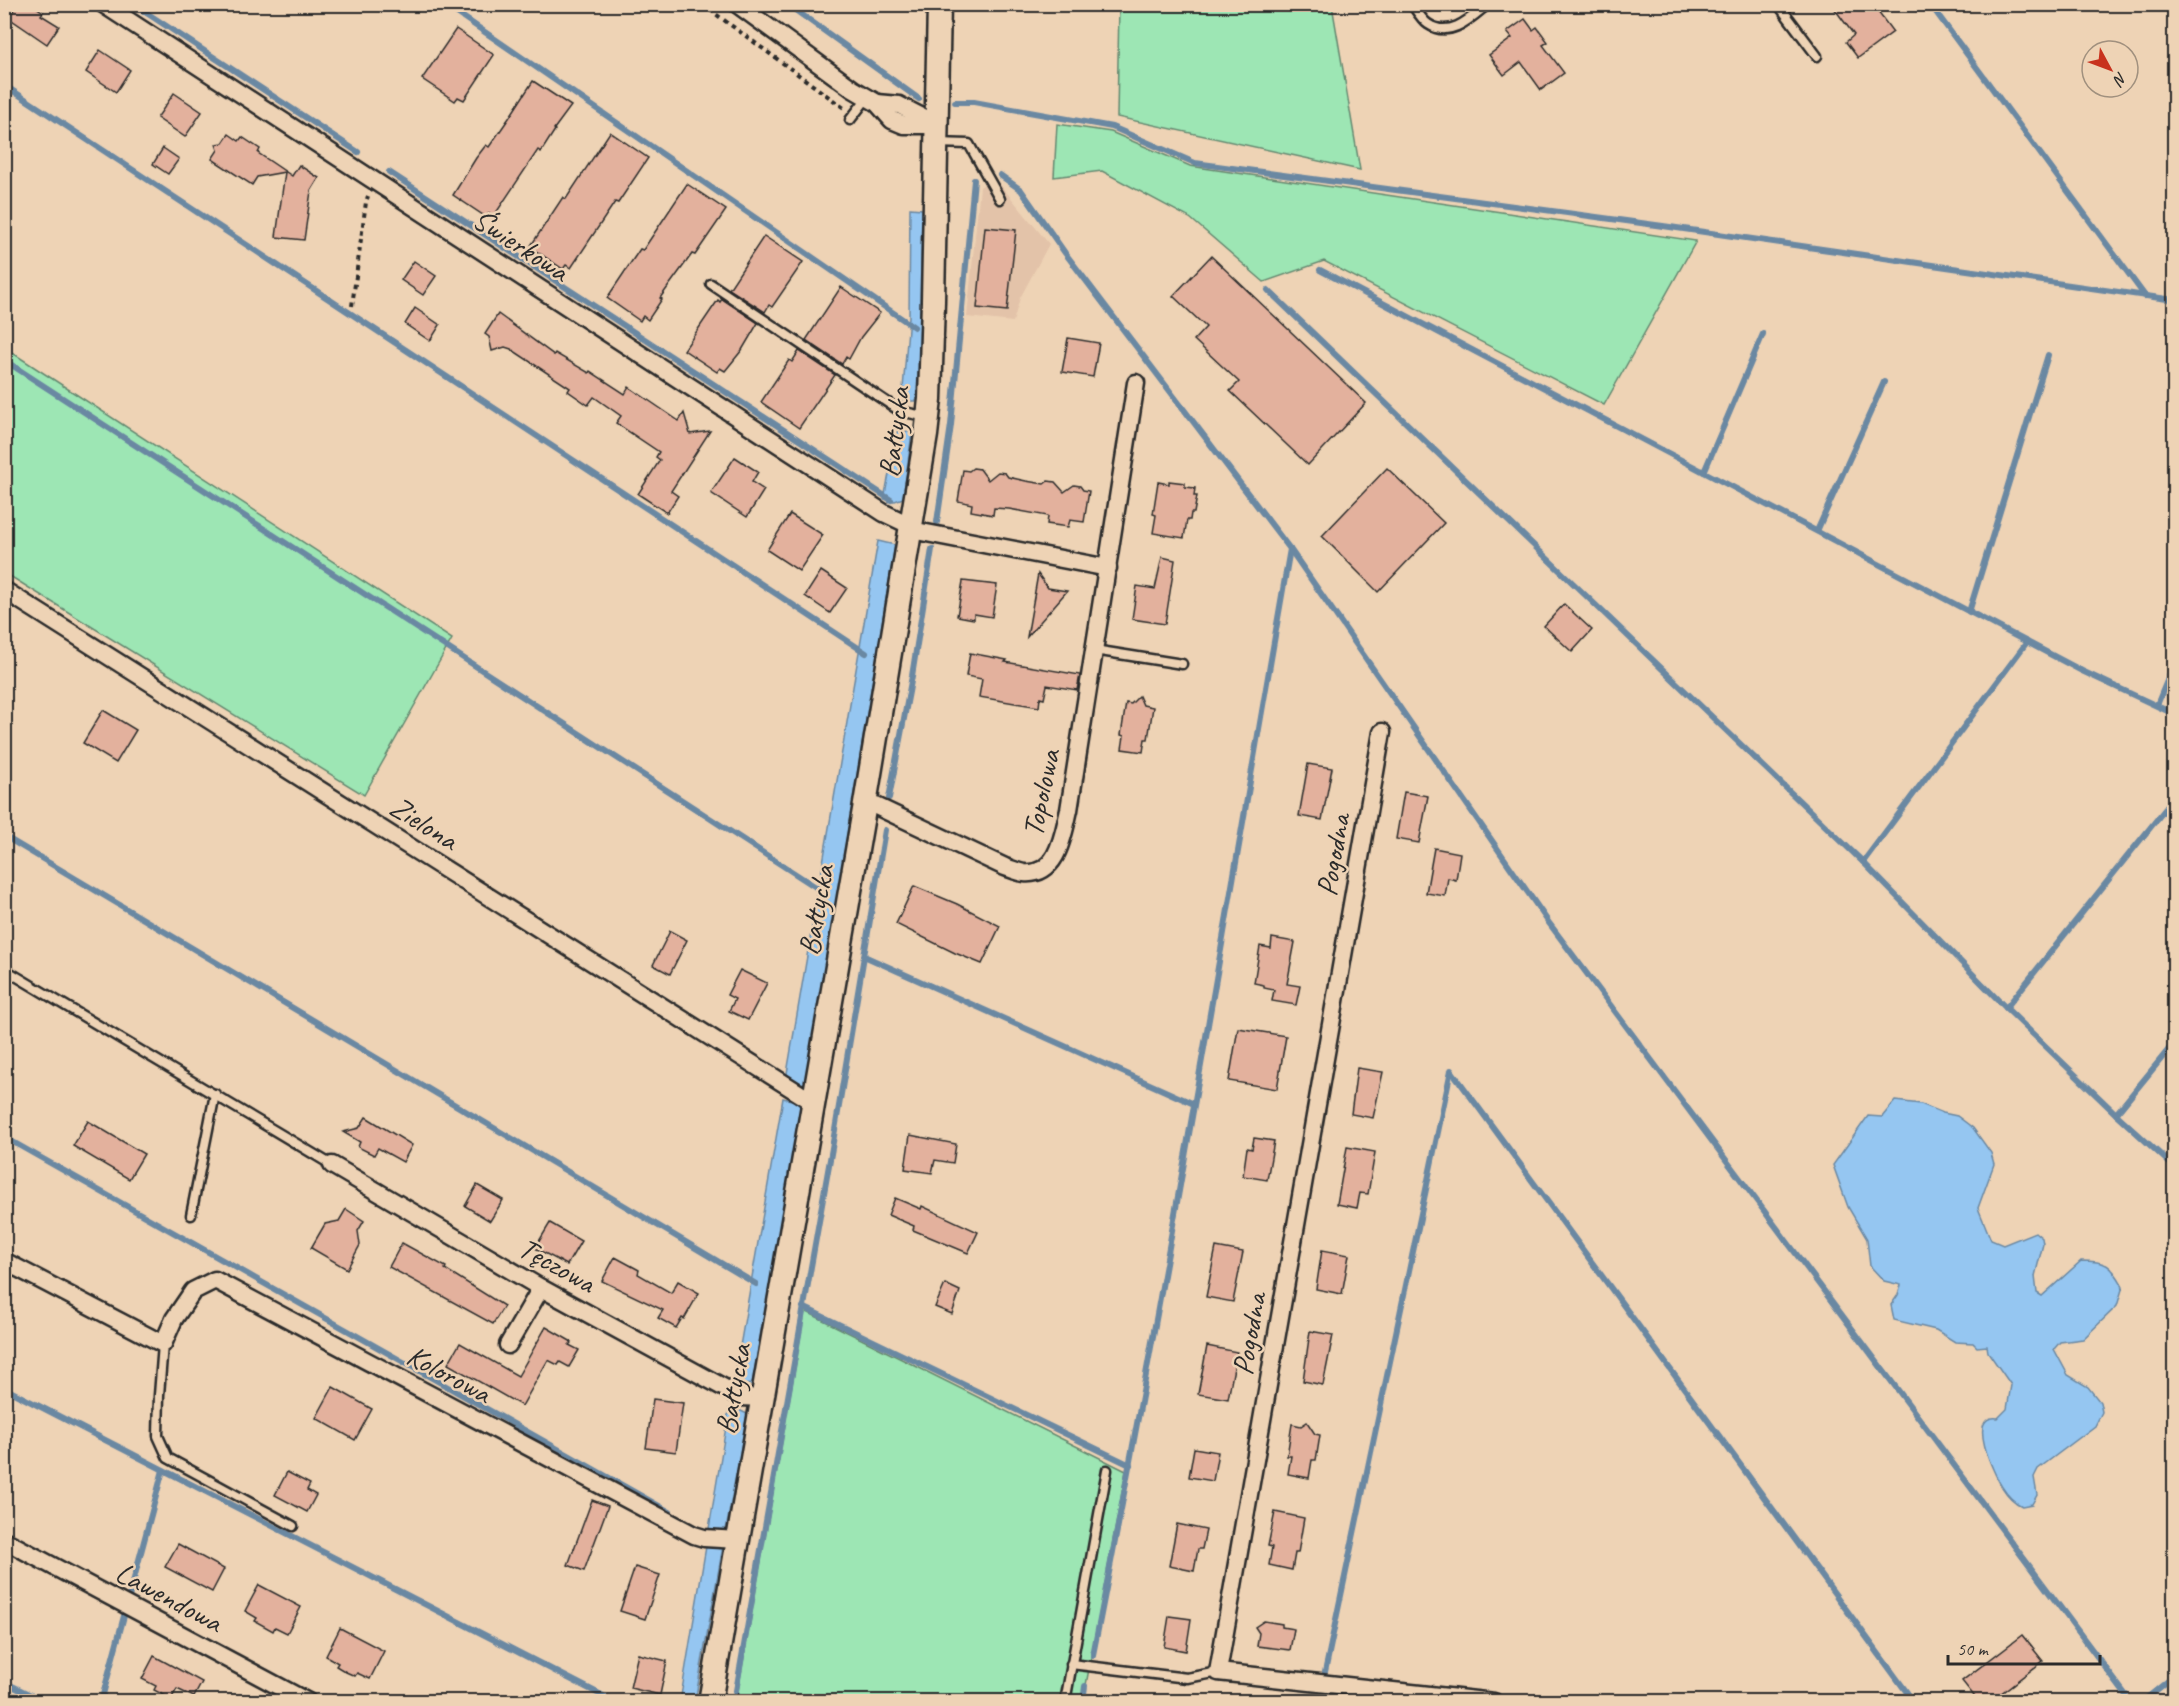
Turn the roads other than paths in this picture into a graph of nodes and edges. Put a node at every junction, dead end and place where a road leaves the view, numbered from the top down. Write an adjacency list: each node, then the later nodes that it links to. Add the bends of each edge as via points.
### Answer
1 (103, 4): 15 (street, Świerkowa, via 884,513)
2 (737, 4): 8 (street)
3 (939, 4): 10 (main road, Bałtycka)
4 (1412, 4): 5 (lane, via 1427,23 1444,30 1465,23)
5 (1488, 4)
6 (1778, 4): 7 (lane)
7 (1817, 56)
8 (872, 100): 9 (lane); 10 (street, via 899,105)
9 (852, 118)
10 (936, 134): 11 (lane, via 969,144); 14 (main road, Bałtycka)
11 (1000, 199)
12 (711, 285): 14 (lane, via 900,411)
13 (1136, 383): 16 (street, Topolowa)
14 (928, 417): 15 (main road, Bałtycka)
15 (912, 527): 16 (street); 21 (main road, Bałtycka)
16 (1107, 568): 18 (street, Topolowa)
17 (4, 590): 24 (street, Zielona)
18 (1095, 650): 19 (lane); 21 (street, Topolowa, via 1063,839 1054,859 1042,869 1025,873 1005,867)
19 (1182, 664)
20 (1382, 732): 37 (street, Pogodna)
21 (865, 804): 24 (main road, Bałtycka)
22 (4, 969): 23 (lane)
23 (215, 1094): 25 (lane); 26 (lane)
24 (813, 1102): 31 (main road, Bałtycka)
25 (332, 1165): 28 (street, Tęczowa)
26 (191, 1215)
27 (4, 1260): 29 (street)
28 (541, 1288): 30 (street); 31 (street, Tęczowa, via 741,1397)
29 (163, 1344): 33 (lane, Kolorowa, via 158,1436 168,1458); 35 (street, Kolorowa, via 192,1291 214,1280 694,1535)
30 (508, 1345)
31 (761, 1398): 35 (main road, Bałtycka)
32 (1107, 1470): 36 (lane)
33 (293, 1526)
34 (4, 1540): 38 (street, Lawendowa)
35 (732, 1540): 39 (main road, Bałtycka)
36 (1071, 1664): 37 (lane, via 1187,1678); 40 (lane)
37 (1218, 1672): 41 (street)
38 (308, 1701)
39 (710, 1701)
40 (1065, 1701)
41 (1494, 1701)

